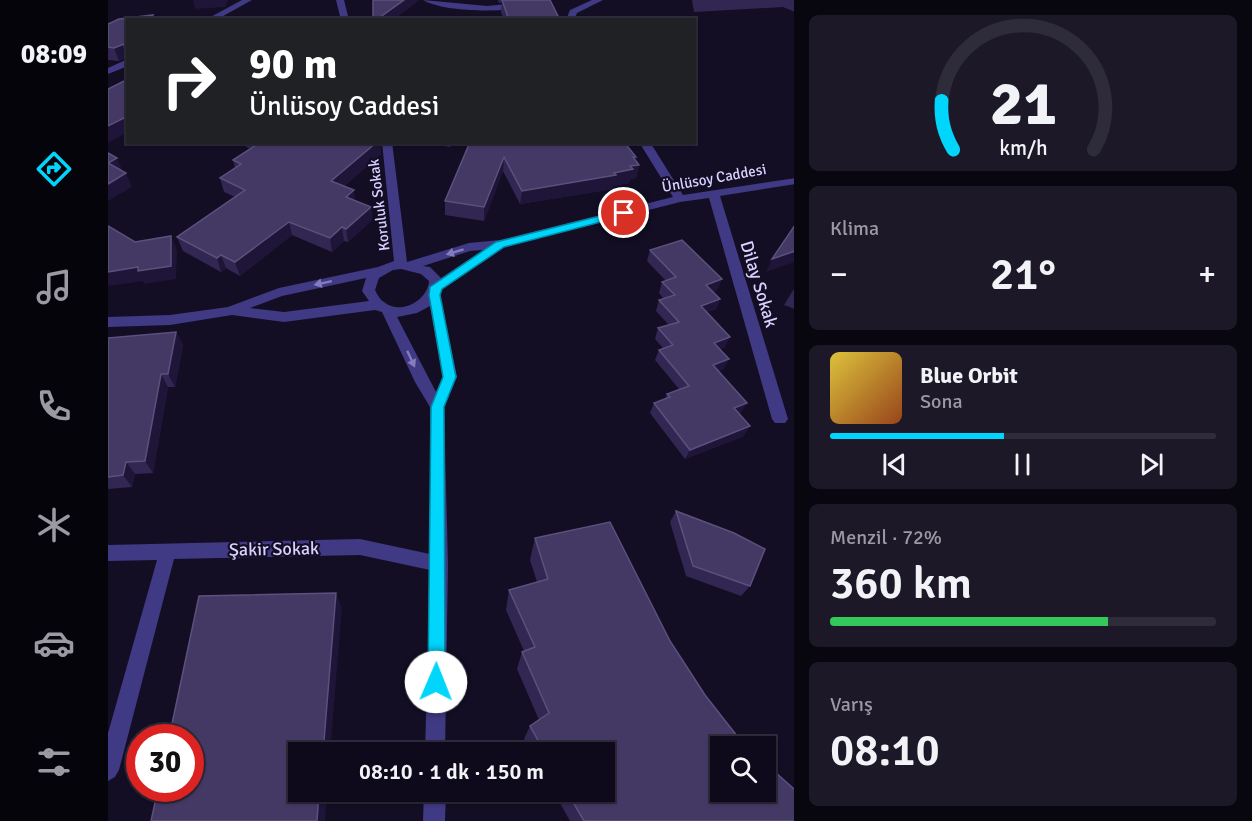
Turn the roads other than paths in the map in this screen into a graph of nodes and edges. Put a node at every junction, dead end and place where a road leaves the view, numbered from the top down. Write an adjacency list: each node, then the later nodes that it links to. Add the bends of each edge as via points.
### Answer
1 (248, 0): 9 (street)
2 (340, 0): 10 (street)
3 (427, 0): 7 (street)
4 (481, 0): 7 (street)
5 (546, 0): 7 (street)
6 (599, 0): 8 (street)
7 (483, 10)
8 (572, 16)
9 (213, 18)
10 (344, 18)
11 (126, 61): 13 (street)
12 (126, 62): 14 (street)
13 (108, 63)
14 (108, 72)
15 (387, 144): 21 (street, Koruluk Sokak)
16 (645, 144): 19 (street)
17 (794, 181): 18 (street, Ünlüsoy Caddesi)
18 (714, 194): 19 (street, Ünlüsoy Caddesi); 28 (street, Dilay Sokak)
19 (680, 200): 20 (street, Ünlüsoy Caddesi)
20 (500, 244): 21 (street, Ünlüsoy Caddesi, one-way to 21, via 469,247); 23 (street, Ünlüsoy Caddesi)
21 (406, 265): 22 (street); 23 (street, via 429,273 435,279)
22 (381, 271): 24 (street, via 373,276 368,291); 25 (street, one-way to 25, via 279,292)
23 (435, 291): 24 (street, via 421,307 398,312); 27 (street, via 450,377)
24 (382, 307): 25 (street, via 284,316); 27 (street, one-way to 27)
25 (230, 311): 26 (street, via 170,320)
26 (108, 322)
27 (438, 407): 31 (street)
28 (780, 419)
29 (168, 551): 30 (street, Şakir Sokak); 31 (street, Şakir Sokak, via 360,547); 33 (street)
30 (108, 553)
31 (439, 564): 32 (street)
32 (435, 742)
33 (108, 770)
34 (435, 802): 35 (street)
35 (434, 821)

